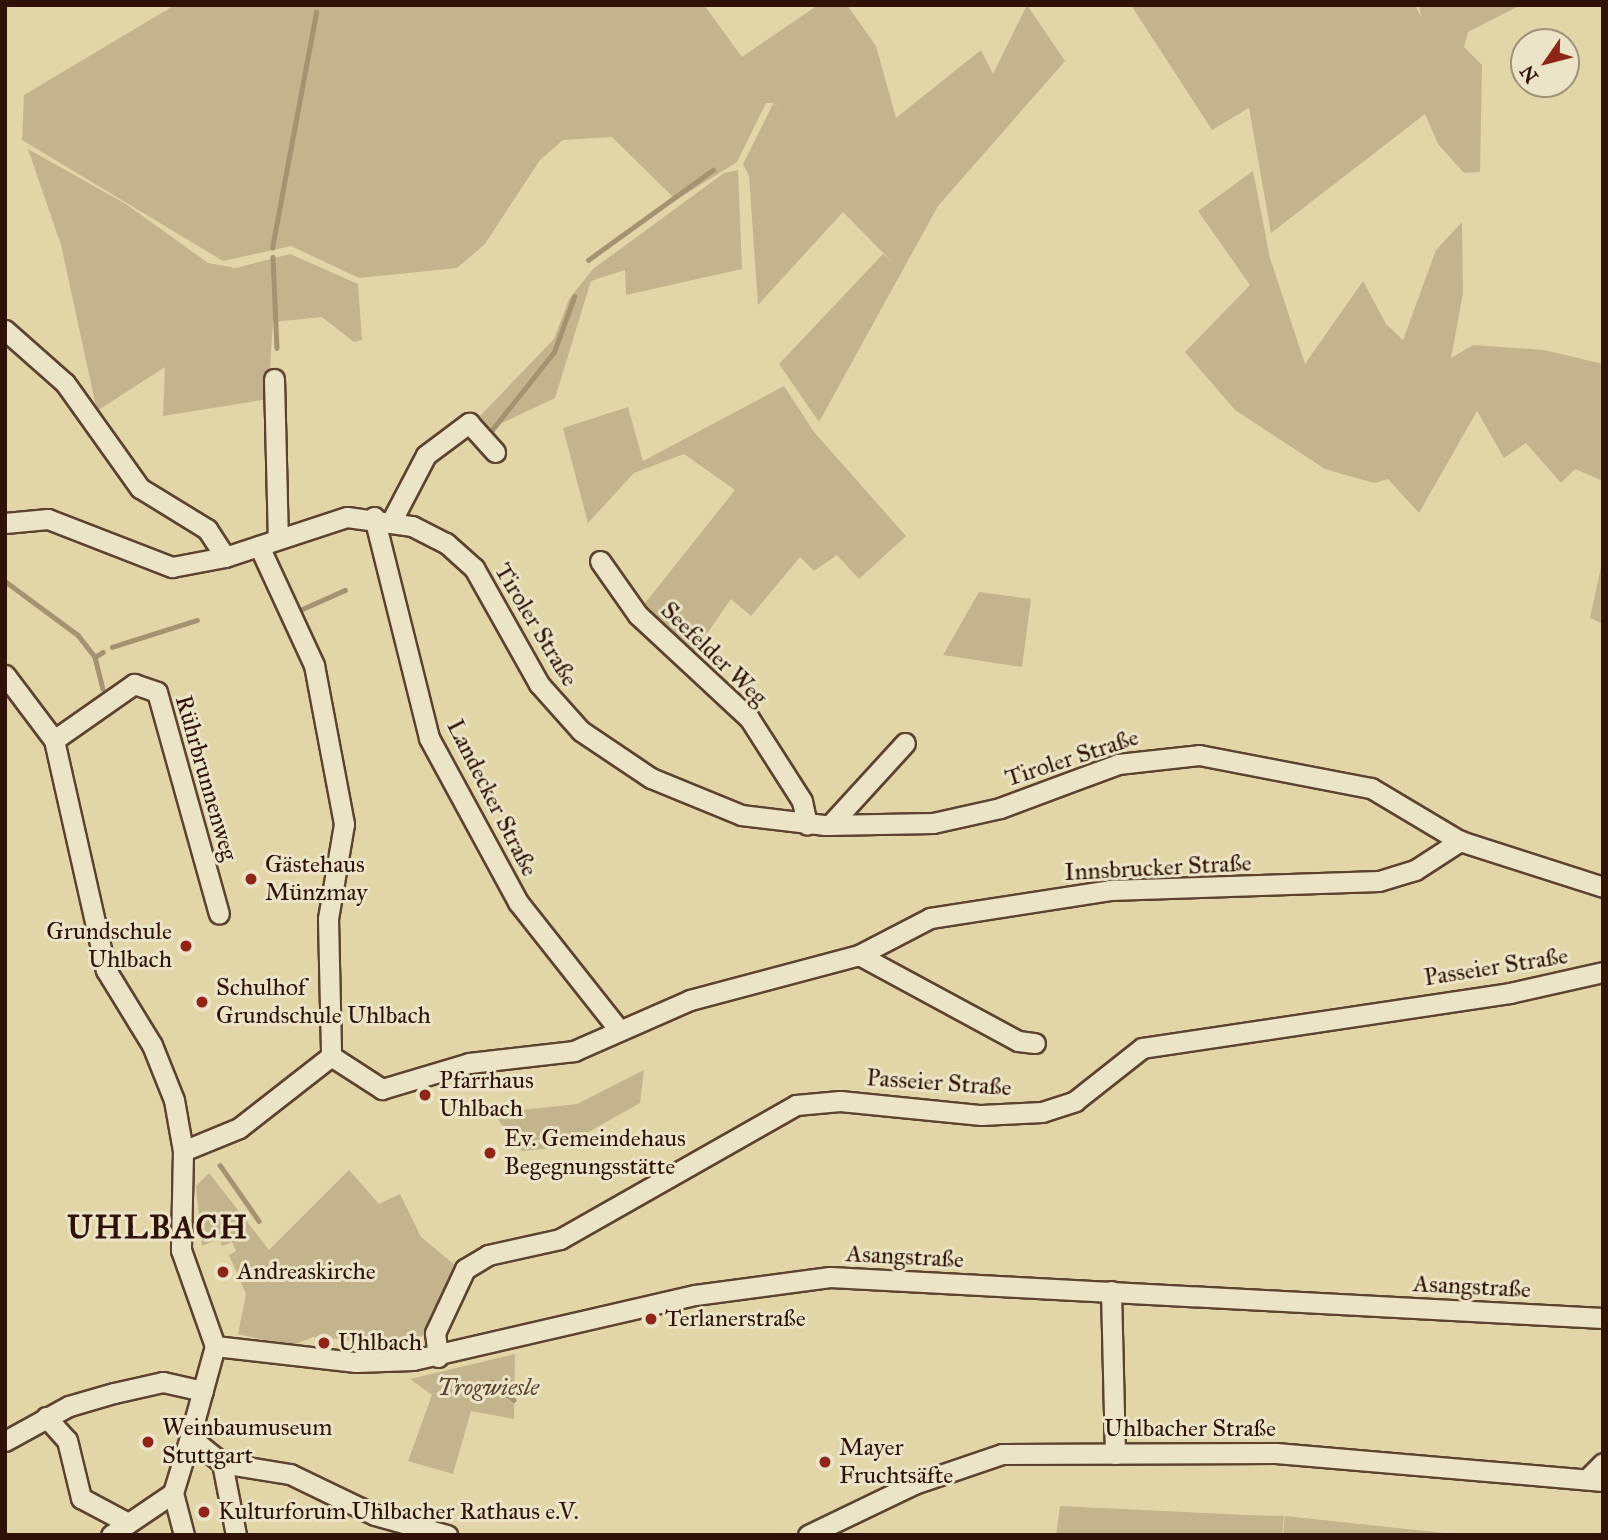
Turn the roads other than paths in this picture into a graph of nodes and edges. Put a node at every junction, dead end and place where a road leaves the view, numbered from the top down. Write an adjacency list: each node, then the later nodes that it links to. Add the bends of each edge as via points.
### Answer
1 (5, 330): 8 (street, via 65,383 140,488 207,529)
2 (274, 379): 6 (street)
3 (495, 452): 4 (street, via 469,423 426,456)
4 (383, 518): 6 (street, Tiroler Straße, via 331,520); 13 (street, Tiroler Straße, via 446,543 474,568 539,684 597,744 714,805); 20 (street, Landecker Straße, via 429,738 518,902)
5 (5, 523): 8 (street, Tiroler Straße, via 48,519 161,566)
6 (278, 538): 7 (street, Tiroler Straße)
7 (259, 546): 8 (street, Tiroler Straße); 22 (street, via 314,665 344,824 328,919)
8 (225, 557)
9 (600, 561): 13 (street, Seefelder Weg, via 638,615 749,718 802,802)
10 (5, 675): 11 (street)
11 (54, 740): 17 (street, Rührbrunnenweg, via 134,684 157,692); 23 (street, via 106,970 164,1071)
12 (905, 743): 14 (street)
13 (807, 824): 14 (street, Tiroler Straße)
14 (830, 825): 15 (street, Tiroler Straße, via 967,817 1118,764 1165,755 1223,759 1371,788)
15 (1460, 841): 16 (street); 18 (street, Innsbrucker Straße, via 1415,870 1379,881 1110,890 930,918)
16 (1603, 887)
17 (219, 914)
18 (859, 955): 20 (street, Innsbrucker Straße, via 690,1000); 21 (street, via 1018,1041)
19 (1603, 972): 27 (street, Passeier Straße, via 1510,993 1142,1048 1075,1101 1042,1112 981,1115 828,1101 796,1105 560,1240 488,1255 465,1269 435,1333)
20 (618, 1030): 22 (street, Innsbrucker Straße, via 574,1051 470,1063 382,1089)
21 (1035, 1043)
22 (331, 1056): 23 (street, via 239,1128)
23 (183, 1151): 26 (street, via 181,1250)
24 (1111, 1291): 25 (street, Asangstraße); 27 (street, Asangstraße, via 781,1280); 32 (street)
25 (1603, 1318)
26 (215, 1346): 27 (street, Asangstraße, via 356,1362); 28 (street)
27 (438, 1357)
28 (203, 1391): 29 (street, via 163,1381); 30 (street)
29 (46, 1417): 31 (street); 37 (street, via 67,1440 81,1498)
30 (190, 1437): 33 (street); 36 (street)
31 (5, 1441)
32 (1115, 1454): 35 (street, Uhlbacher Straße, via 1276,1453); 42 (street, Uhlbacher Straße, via 1002,1454 967,1463)
33 (222, 1463): 40 (street); 41 (street, via 290,1474 375,1515)
34 (1603, 1463): 35 (street, Uhlbacher Straße)
35 (1595, 1479)
36 (173, 1493): 37 (street); 39 (street)
37 (128, 1523): 38 (street)
38 (111, 1535)
39 (184, 1535)
40 (236, 1535)
41 (447, 1535)
42 (808, 1535)

